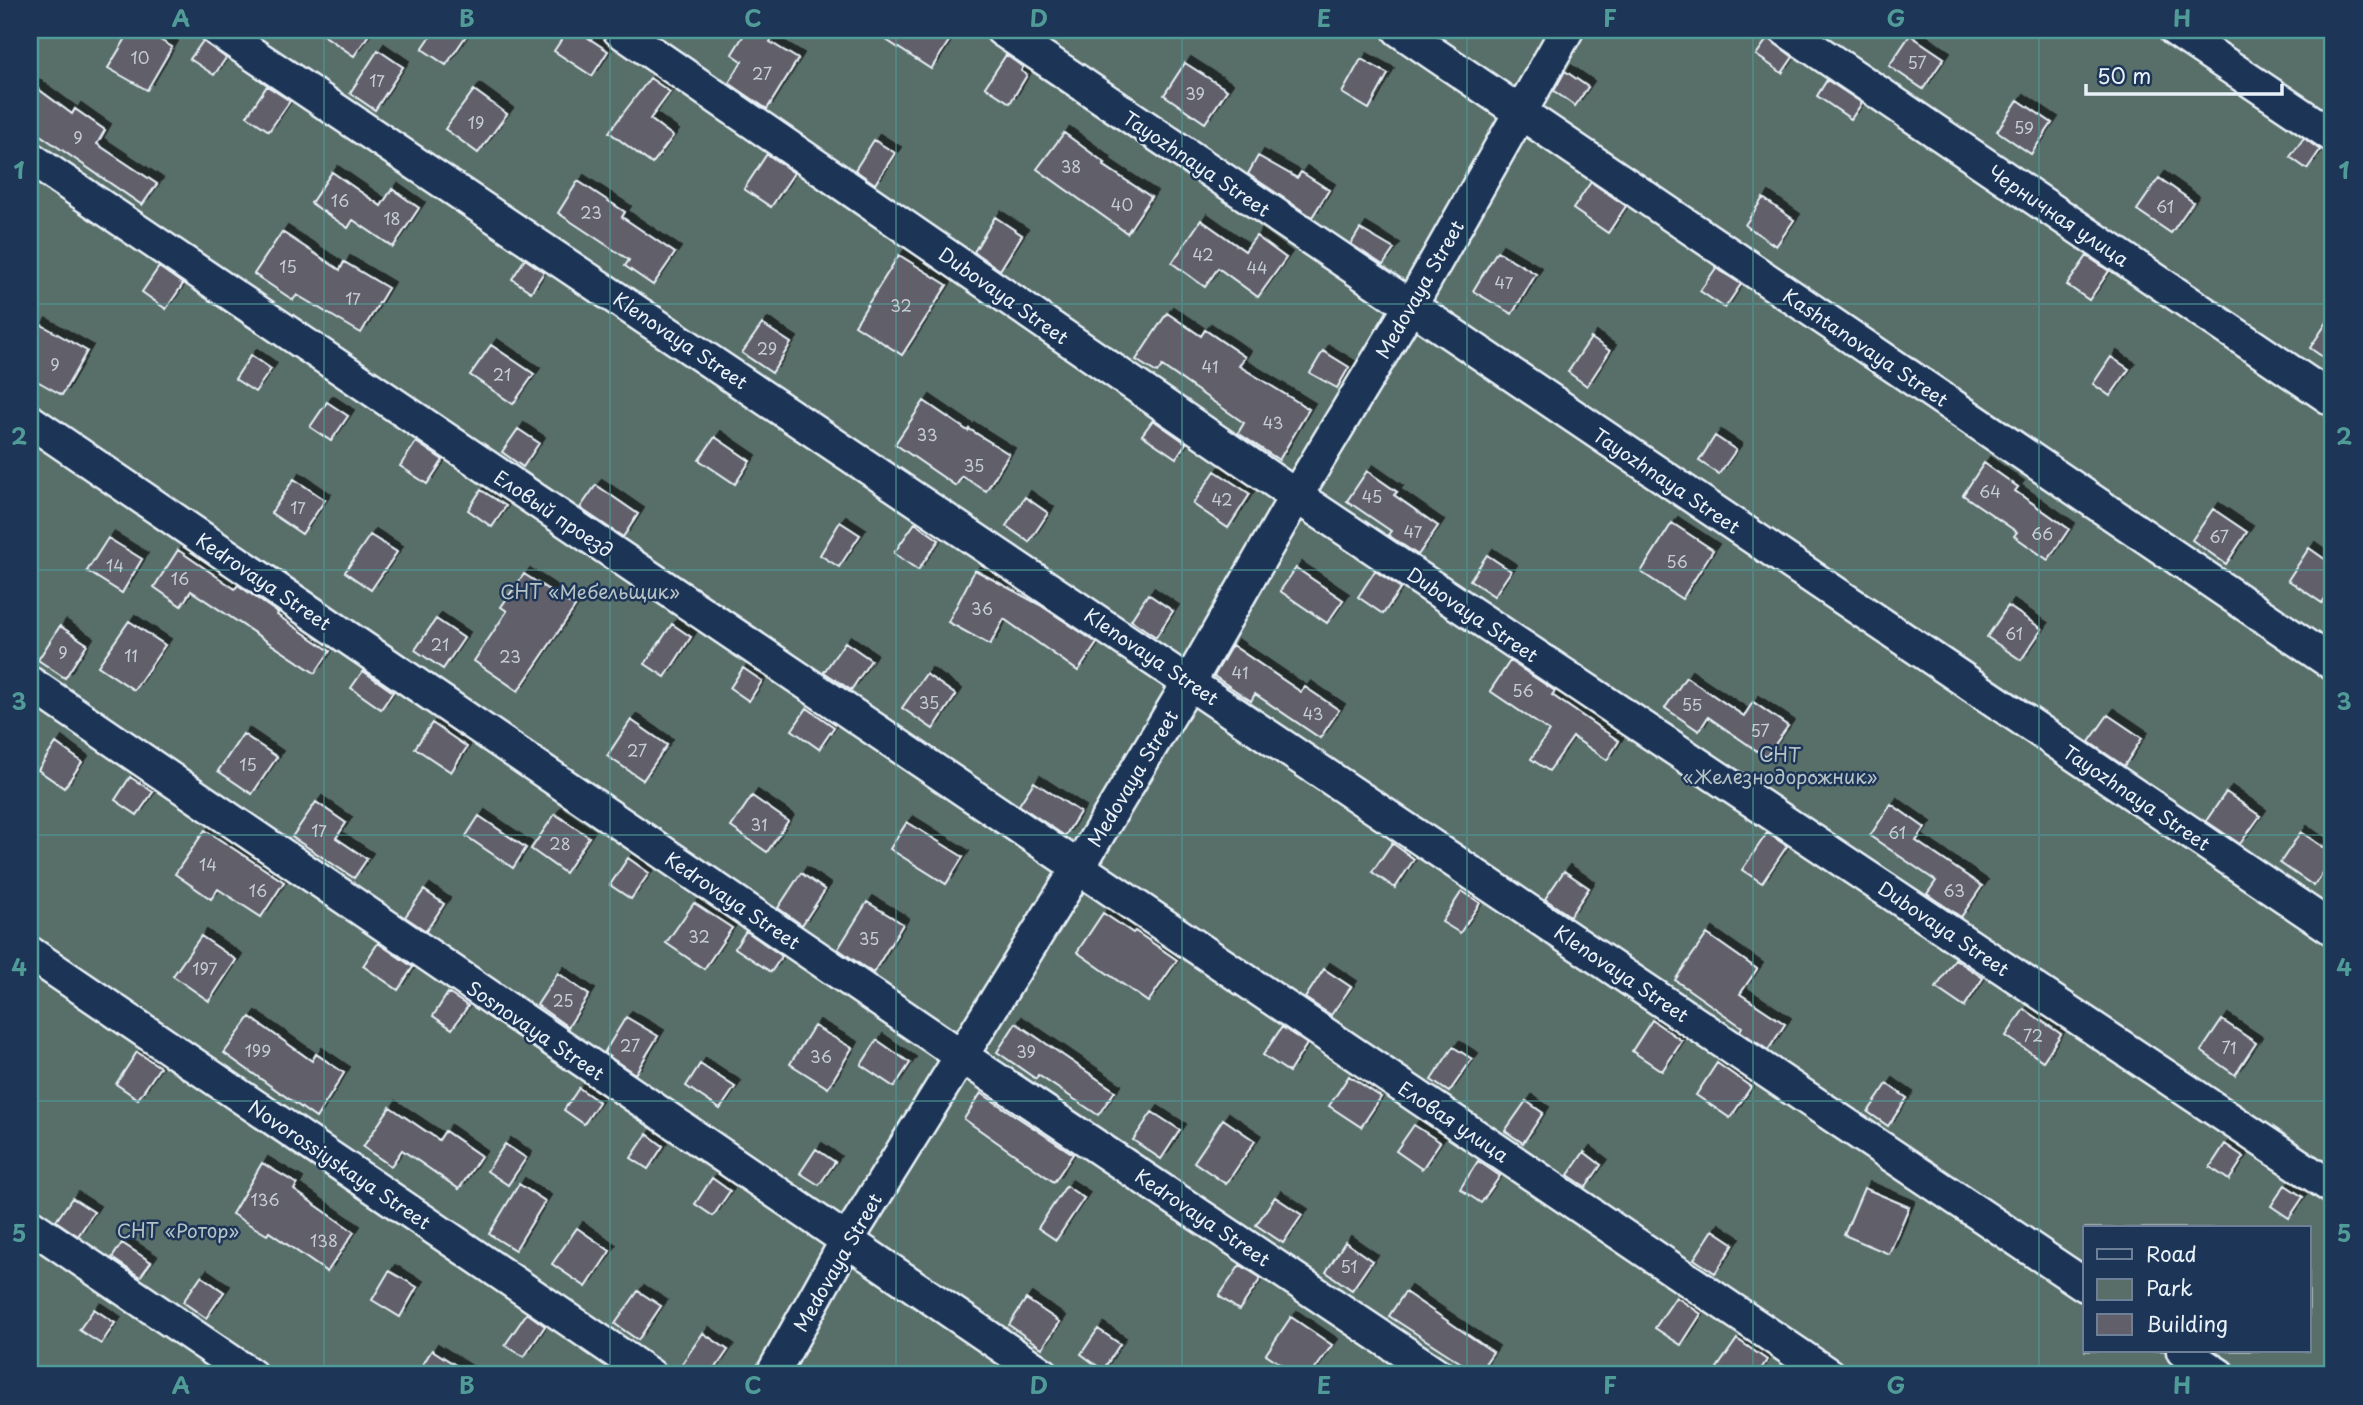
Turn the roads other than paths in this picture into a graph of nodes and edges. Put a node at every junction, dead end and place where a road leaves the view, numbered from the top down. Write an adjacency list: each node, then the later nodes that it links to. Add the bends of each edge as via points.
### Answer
1 (218, 30): 16 (street, Klenovaya Street)
2 (619, 30): 14 (street, Dubovaya Street)
3 (1002, 30): 11 (street, Tayozhnaya Street)
4 (1399, 30): 8 (street, Kashtanovaya Street)
5 (1567, 30): 8 (street, Medovaya Street)
6 (1786, 30): 12 (street, Черничная улица)
7 (2175, 30): 9 (street)
8 (1520, 111): 11 (street, Medovaya Street); 15 (street, Kashtanovaya Street)
9 (2333, 136)
10 (30, 158): 18 (street, Еловый проезд)
11 (1410, 307): 14 (street, Medovaya Street); 19 (street, Tayozhnaya Street)
12 (2333, 400)
13 (30, 421): 21 (street, Kedrovaya Street)
14 (1296, 496): 16 (street, Medovaya Street); 22 (street, Dubovaya Street)
15 (2333, 664)
16 (1190, 681): 18 (street, Medovaya Street); 25 (street, Klenovaya Street)
17 (30, 683): 24 (street, Sosnovaya Street)
18 (1078, 867): 21 (street, Medovaya Street); 32 (street, Еловая улица)
19 (2333, 929)
20 (30, 953): 28 (street, Novorossiyskaya Street)
21 (960, 1055): 24 (street, Medovaya Street); 31 (street, Kedrovaya Street)
22 (2333, 1188)
23 (30, 1225): 27 (street)
24 (846, 1242): 29 (street, Medovaya Street); 30 (street, Sosnovaya Street)
25 (2083, 1284)
26 (2184, 1352): 33 (street)
27 (251, 1375)
28 (650, 1375)
29 (772, 1375)
30 (1044, 1375)
31 (1438, 1375)
32 (1829, 1375)
33 (2219, 1375)

